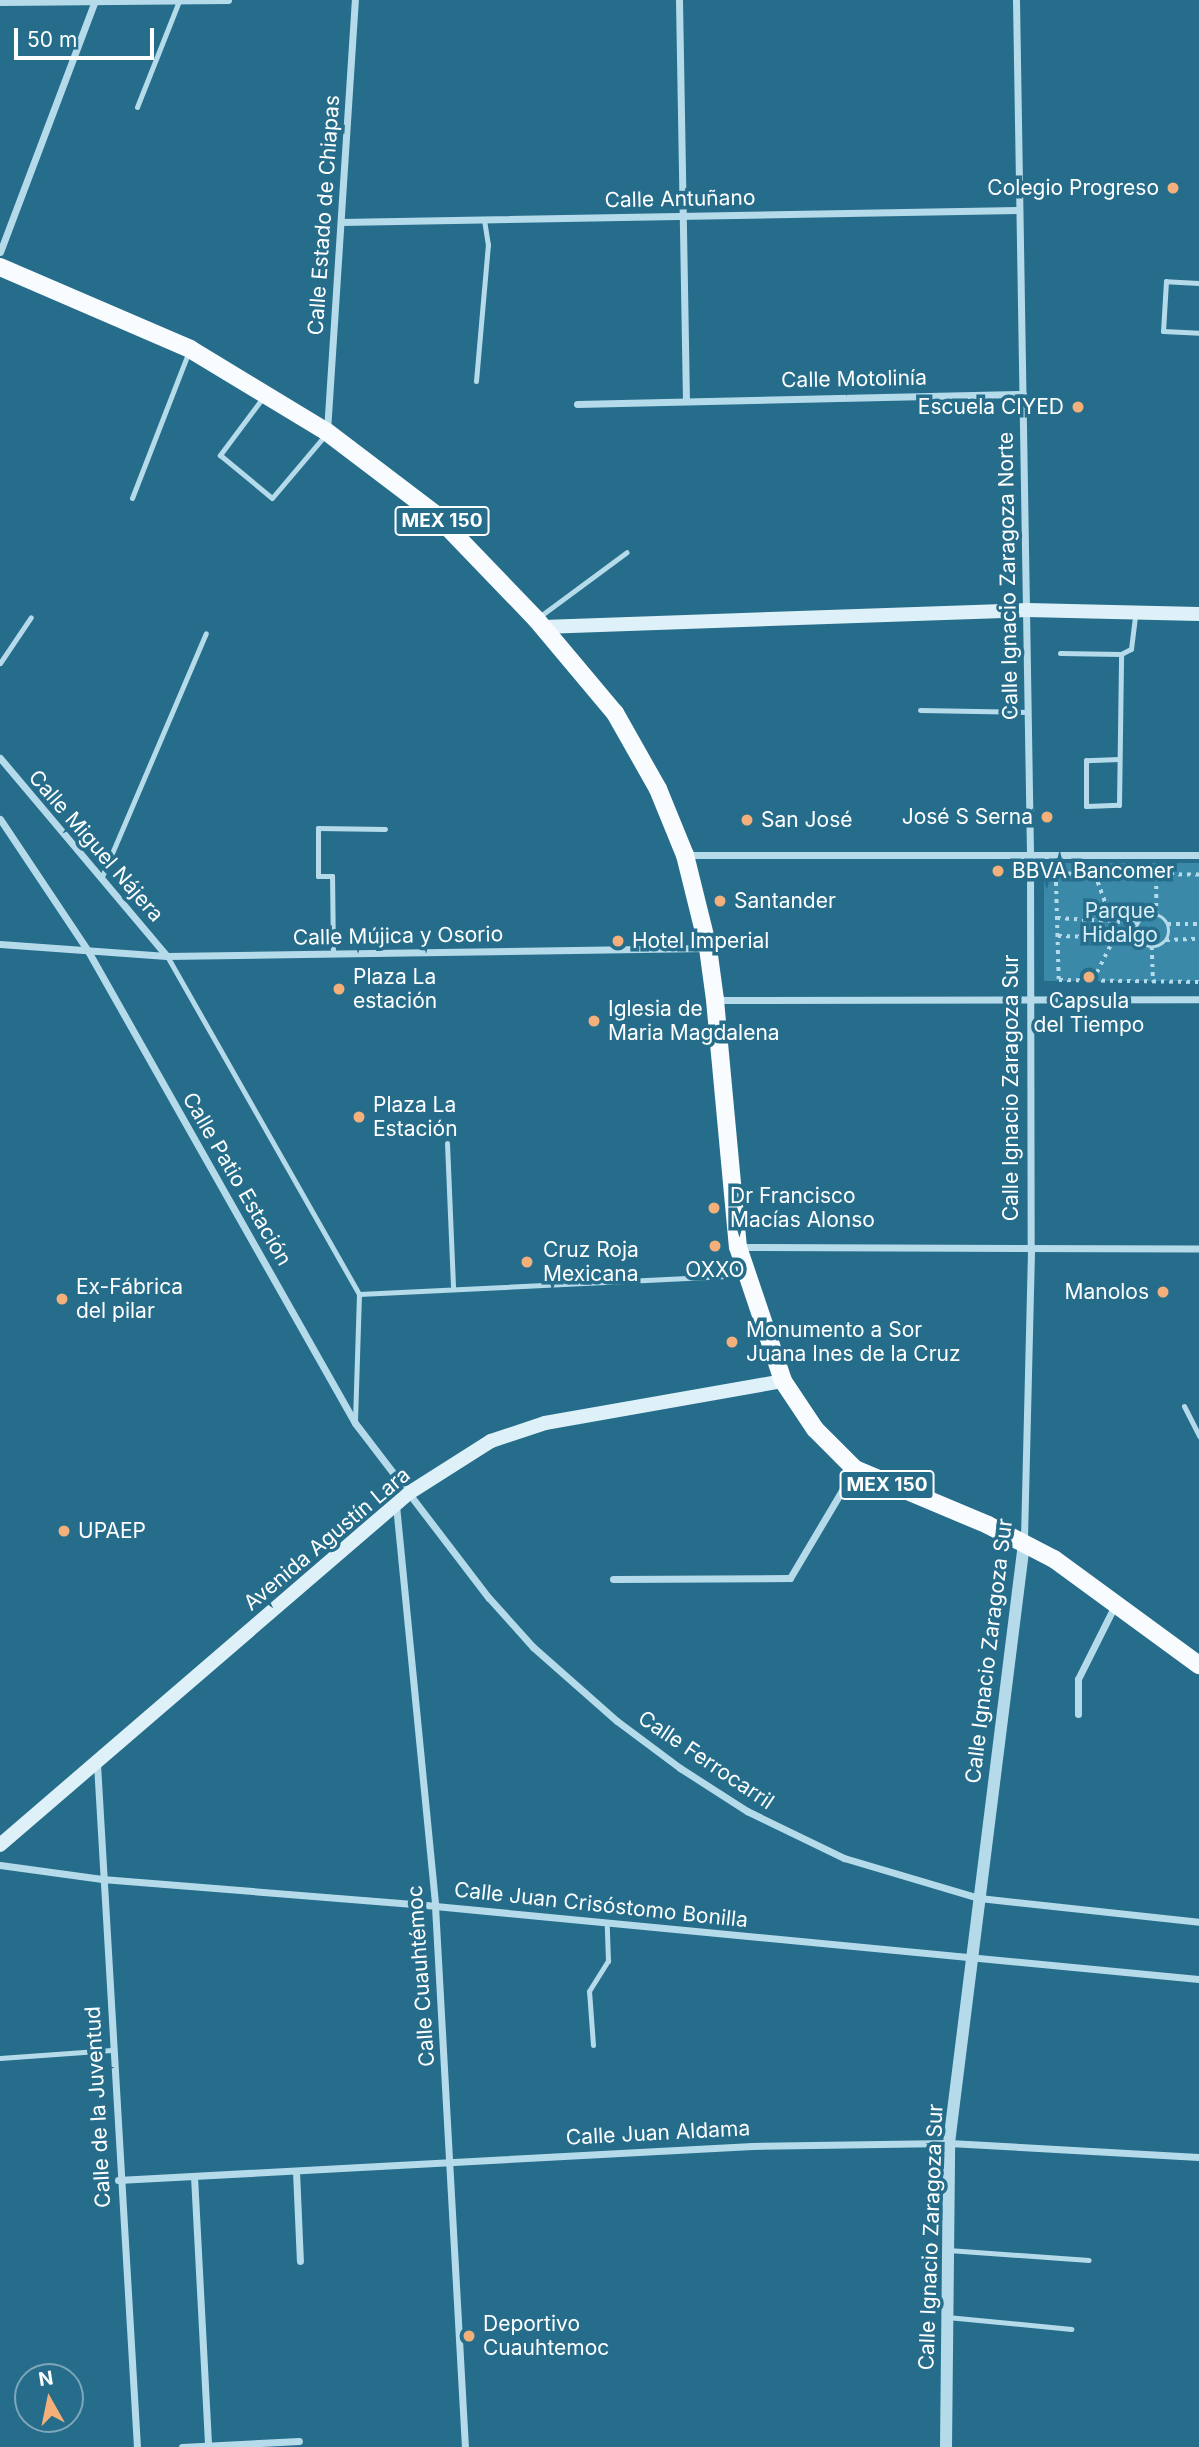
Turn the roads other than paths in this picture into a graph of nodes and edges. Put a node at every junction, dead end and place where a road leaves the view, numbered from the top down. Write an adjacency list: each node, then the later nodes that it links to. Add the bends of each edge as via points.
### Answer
1 (228, 0): 6 (street)
2 (355, 0): 12 (street, Calle Estado de Chiapas)
3 (680, 0): 10 (street)
4 (1016, 0): 9 (street, Calle Ignacio Zaragoza Norte)
5 (95, 1): 6 (street); 7 (street); 13 (street)
6 (179, 1): 8 (lane)
7 (0, 2)
8 (137, 107)
9 (1019, 210): 10 (street, Calle Antuñano); 20 (street, Calle Ignacio Zaragoza Norte)
10 (680, 217): 11 (street, Calle Antuñano); 21 (street)
11 (484, 220): 12 (street, Calle Antuñano); 18 (lane, via 488,245)
12 (341, 222): 23 (street, Calle Estado de Chiapas)
13 (0, 252)
14 (0, 267): 17 (main road, MEX 150)
15 (1199, 283): 16 (lane, via 1166,281 1163,331)
16 (1199, 333)
17 (190, 349): 19 (main road, MEX 150); 24 (lane)
18 (476, 381)
19 (266, 393): 23 (main road, MEX 150); 23 (lane, via 220,455 272,498)
20 (1023, 394): 21 (street, Calle Motolinía); 26 (street, Calle Ignacio Zaragoza Norte)
21 (686, 399): 22 (street, Calle Motolinía)
22 (578, 404)
23 (327, 432): 30 (main road, MEX 150, via 435,514)
24 (132, 498)
25 (627, 552): 30 (lane)
26 (1027, 610): 27 (main road); 30 (main road); 36 (street, Calle Ignacio Zaragoza Norte)
27 (1135, 612): 28 (main road); 33 (lane, via 1136,641)
28 (1199, 614)
29 (31, 617): 34 (lane)
30 (540, 623): 41 (main road, MEX 150, via 615,713 658,789)
31 (206, 633): 44 (lane)
32 (1060, 653): 33 (lane)
33 (1121, 654): 38 (lane)
34 (0, 663)
35 (920, 710): 36 (lane)
36 (1028, 712): 43 (street, Calle Ignacio Zaragoza Norte)
37 (0, 758): 44 (street, Calle Miguel Nájera)
38 (1119, 759): 38 (lane, via 1086,760 1086,806 1119,805)
39 (0, 819): 47 (street)
40 (385, 829): 48 (lane, via 318,828 318,876 332,876)
41 (685, 855): 43 (street); 46 (main road, MEX 150)
42 (1199, 855): 43 (street)
43 (1030, 857): 52 (street, Calle Ignacio Zaragoza Sur)
44 (101, 879): 49 (street, Calle Miguel Nájera)
45 (0, 944): 47 (street, Calle Mújica y Osorio)
46 (708, 948): 48 (street, Calle Mújica y Osorio); 51 (main road, MEX 150)
47 (88, 951): 49 (street, Calle Mújica y Osorio); 62 (street, Calle Patio Estación)
48 (333, 954): 49 (street, Calle Mújica y Osorio)
49 (167, 956): 59 (lane)
50 (1199, 999): 52 (street)
51 (715, 1000): 52 (street); 54 (main road, MEX 150)
52 (1030, 1003): 56 (street, Calle Ignacio Zaragoza Sur)
53 (447, 1143): 58 (lane)
54 (737, 1247): 56 (street); 57 (main road, MEX 150)
55 (1199, 1249): 56 (street)
56 (1031, 1251): 67 (street, Calle Ignacio Zaragoza Sur)
57 (744, 1275): 58 (lane); 60 (main road, MEX 150)
58 (453, 1287): 59 (lane)
59 (359, 1294): 62 (lane)
60 (783, 1381): 64 (main road, MEX 150, via 816,1429); 65 (main road, Avenida Agustín Lara, via 532,1426 491,1441)
61 (1184, 1406): 63 (lane)
62 (355, 1423): 65 (street, Calle Patio Estación)
63 (1199, 1436)
64 (855, 1469): 67 (main road, MEX 150); 68 (street, via 790,1578)
65 (409, 1493): 66 (main road, Avenida Agustín Lara); 76 (street, Calle Ferrocarril, via 533,1647 617,1721 680,1768 747,1811 844,1858)
66 (396, 1504): 72 (main road, Avenida Agustín Lara); 77 (street, Calle Cuauhtémoc)
67 (1024, 1543): 69 (main road, MEX 150); 76 (street, Calle Ignacio Zaragoza Sur)
68 (613, 1579)
69 (1115, 1604): 70 (main road, MEX 150); 71 (street, via 1078,1679)
70 (1199, 1665)
71 (1078, 1714)
72 (97, 1764): 73 (main road, Avenida Agustín Lara); 75 (street, Calle de la Juventud)
73 (0, 1845)
74 (0, 1865): 75 (street, Calle Juan Crisóstomo Bonilla)
75 (103, 1879): 77 (street, Calle Juan Crisóstomo Bonilla); 83 (street, Calle de la Juventud)
76 (979, 1898): 78 (street, Calle Ferrocarril); 80 (street, Calle Ignacio Zaragoza Sur)
77 (435, 1906): 79 (street, Calle Juan Crisóstomo Bonilla); 87 (street, Calle Cuauhtémoc)
78 (1199, 1922)
79 (607, 1923): 80 (street, Calle Juan Crisóstomo Bonilla); 82 (lane, via 608,1961 589,1991)
80 (971, 1958): 81 (street, Calle Juan Crisóstomo Bonilla); 85 (street, Calle Ignacio Zaragoza Sur)
81 (1199, 1979)
82 (593, 2045)
83 (113, 2050): 84 (lane); 90 (street, Calle de la Juventud)
84 (0, 2058)
85 (949, 2143): 86 (street, Calle Juan Aldama); 87 (street, Calle Juan Aldama, via 752,2146); 91 (street, Calle Ignacio Zaragoza Sur)
86 (1199, 2157)
87 (450, 2161): 88 (street, Calle Juan Aldama); 100 (street, Calle Cuauhtémoc)
88 (296, 2171): 89 (street, Calle Juan Aldama); 93 (street)
89 (194, 2176): 90 (street, Calle Juan Aldama); 97 (street)
90 (118, 2180): 98 (street, Calle de la Juventud)
91 (948, 2250): 92 (lane); 94 (street, Calle Ignacio Zaragoza Sur)
92 (1090, 2260)
93 (300, 2261)
94 (947, 2318): 95 (lane); 101 (street, Calle Ignacio Zaragoza Sur)
95 (1070, 2329)
96 (299, 2441): 97 (street)
97 (208, 2443): 99 (street)
98 (136, 2447)
99 (182, 2447)
100 (465, 2447)
101 (946, 2447)

